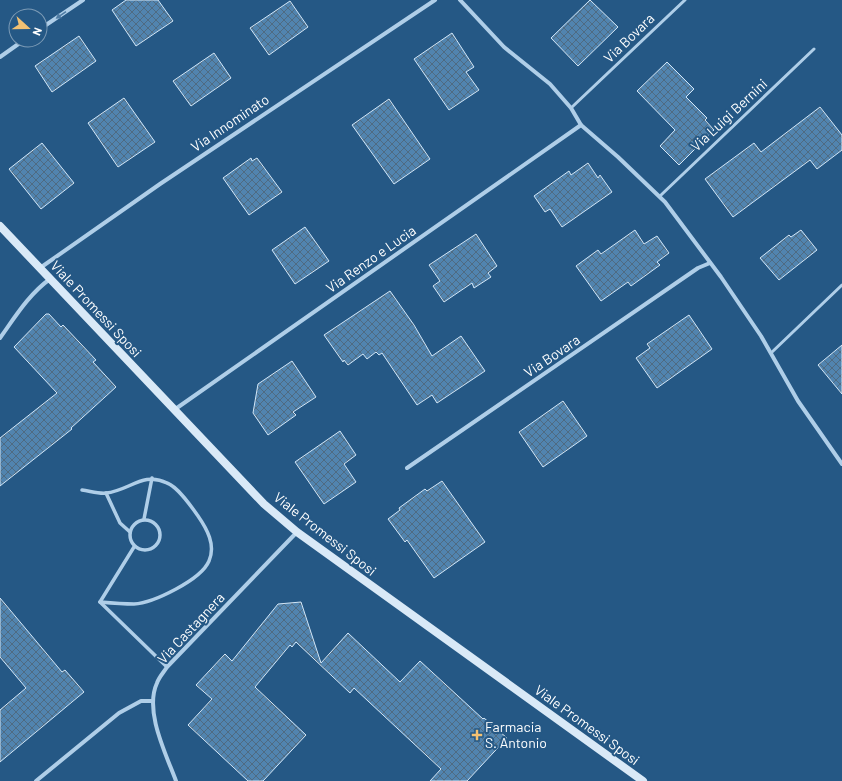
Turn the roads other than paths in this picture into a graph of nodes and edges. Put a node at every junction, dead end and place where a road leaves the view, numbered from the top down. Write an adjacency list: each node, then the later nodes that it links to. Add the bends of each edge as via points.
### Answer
1 (83, 0): 5 (street, one-way to 5)
2 (435, 0): 14 (street, Via Innominato, via 160,184)
3 (460, 0): 9 (street, via 504,47 550,84)
4 (685, 0): 9 (lane, Via Bovara)
5 (48, 24)
6 (13, 48): 8 (street)
7 (814, 50): 11 (lane, Via Luigi Bernini)
8 (0, 57)
9 (571, 108): 10 (street)
10 (581, 125): 11 (street); 19 (street, Via Renzo e Lucia)
11 (660, 196): 13 (street)
12 (0, 226): 14 (main road, Viale Promessi Sposi)
13 (710, 263): 18 (street); 21 (street, Via Bovara)
14 (40, 268): 15 (main road, Viale Promessi Sposi)
15 (51, 279): 17 (street, via 39,287 22,306); 19 (main road, Viale Promessi Sposi)
16 (842, 285): 18 (lane)
17 (0, 338)
18 (771, 353): 20 (street, via 798,401)
19 (174, 410): 27 (main road, Viale Promessi Sposi, via 264,504)
20 (842, 464)
21 (407, 468)
22 (152, 478): 24 (street); 25 (street); 29 (street, via 169,483 189,503 206,527 212,544 209,562 194,578 155,599 135,604)
23 (82, 490): 24 (street)
24 (106, 493): 26 (street, via 120,523)
25 (144, 519): 26 (street, via 133,524); 28 (street, via 156,524 160,534 156,546 146,551)
26 (130, 532): 28 (street)
27 (297, 532): 30 (street, Via Castagnera); 34 (main road, Viale Promessi Sposi)
28 (134, 547): 29 (street)
29 (100, 602): 30 (street)
30 (167, 667): 31 (street, Via Castagnera, via 156,684)
31 (153, 701): 32 (street, via 141,701 119,713); 33 (street, Via Castagnera, via 157,729)
32 (36, 781)
33 (176, 781)
34 (643, 781)

